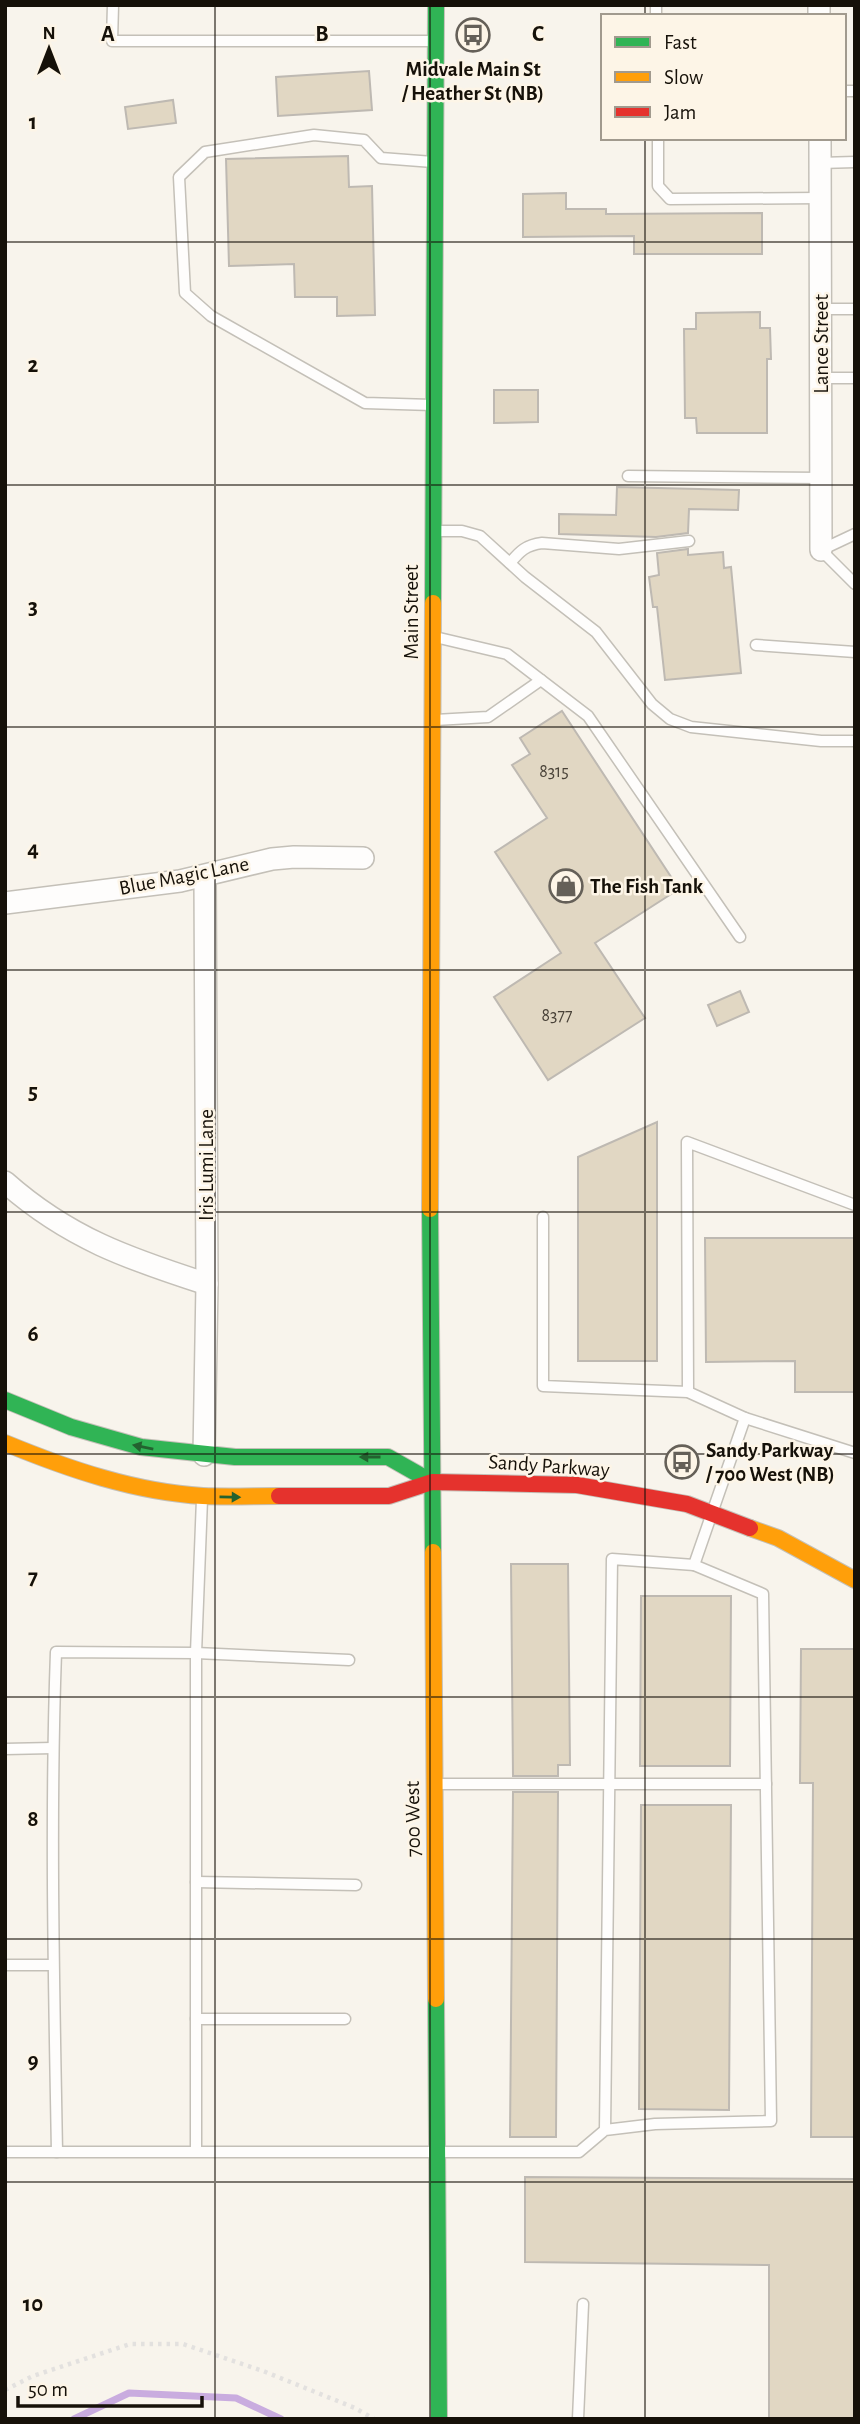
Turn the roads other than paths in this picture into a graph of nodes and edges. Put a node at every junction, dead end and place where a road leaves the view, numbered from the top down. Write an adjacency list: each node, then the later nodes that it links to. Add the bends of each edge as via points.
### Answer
1 (113, 5): 3 (lane, via 112,41)
2 (436, 5): 3 (street, Main Street)
3 (435, 41): 6 (street, Main Street)
4 (658, 140): 9 (lane, via 658,186 670,199)
5 (820, 140): 8 (street, Lance Street)
6 (436, 162): 14 (street, Main Street); 14 (lane, via 381,158 364,140 314,135 205,152 179,177 185,293 211,316 365,403)
7 (855, 162): 8 (lane)
8 (820, 163): 9 (street, Lance Street)
9 (820, 198): 10 (street, Lance Street)
10 (821, 309): 11 (lane); 12 (street, Lance Street)
11 (855, 309)
12 (821, 378): 13 (lane); 16 (street, Lance Street)
13 (855, 378)
14 (432, 405): 17 (street, Main Street)
15 (628, 476): 16 (lane)
16 (821, 478): 20 (street, Lance Street)
17 (432, 531): 21 (lane, via 480,536); 23 (street, Main Street)
18 (855, 534): 20 (lane)
19 (688, 541): 21 (lane, via 619,549 531,544)
20 (821, 550): 22 (lane)
21 (510, 563): 28 (lane, via 596,632 652,704 670,719 691,727)
22 (855, 584)
23 (432, 636): 26 (lane, via 507,654); 27 (street, Main Street)
24 (756, 645): 25 (lane)
25 (855, 652)
26 (541, 680): 27 (lane, via 488,717); 32 (lane, via 588,716)
27 (432, 720): 36 (street, Main Street)
28 (855, 741)
29 (363, 858): 30 (street, Blue Magic Lane, via 272,859)
30 (205, 876): 31 (street, Blue Magic Lane); 37 (street, Iris Lumi Lane)
31 (5, 902)
32 (740, 937)
33 (5, 1182): 37 (street, via 46,1215 95,1244)
34 (855, 1205): 38 (lane, via 687,1142)
35 (543, 1217): 38 (lane, via 543,1386)
36 (430, 1218): 44 (street, 700 West)
37 (207, 1284): 43 (street, Iris Lumi Lane)
38 (688, 1392): 40 (lane)
39 (5, 1399): 43 (street, one-way to 39, via 108,1438)
40 (745, 1418): 42 (lane); 46 (lane)
41 (5, 1443): 45 (street, via 102,1478)
42 (855, 1454)
43 (205, 1455): 44 (street, one-way to 43, via 388,1457)
44 (432, 1482): 45 (street, one-way to 44, via 389,1496); 46 (street, Sandy Parkway, via 577,1485 687,1504); 54 (street, 700 West)
45 (202, 1496): 49 (lane)
46 (713, 1513): 47 (lane); 48 (street, Sandy Parkway, via 778,1538)
47 (694, 1565): 53 (lane, via 612,1559); 55 (lane, via 763,1594)
48 (855, 1580)
49 (196, 1653): 50 (lane); 51 (lane, via 56,1652); 56 (lane)
50 (349, 1660)
51 (53, 1748): 52 (lane); 59 (lane)
52 (5, 1749)
53 (609, 1783): 54 (lane); 55 (lane); 62 (lane)
54 (434, 1784): 64 (street, 700 West)
55 (766, 1784): 62 (lane, via 771,2121)
56 (196, 1882): 57 (lane); 60 (lane)
57 (356, 1885)
58 (5, 1965): 59 (lane)
59 (53, 1965): 66 (lane)
60 (196, 2019): 61 (lane); 63 (lane)
61 (345, 2020)
62 (606, 2130): 64 (lane, via 579,2152)
63 (196, 2150): 64 (lane); 66 (lane)
64 (438, 2151): 68 (street, 700 West)
65 (5, 2152): 66 (lane)
66 (57, 2152)
67 (583, 2304): 69 (lane)
68 (439, 2419)
69 (578, 2419)

